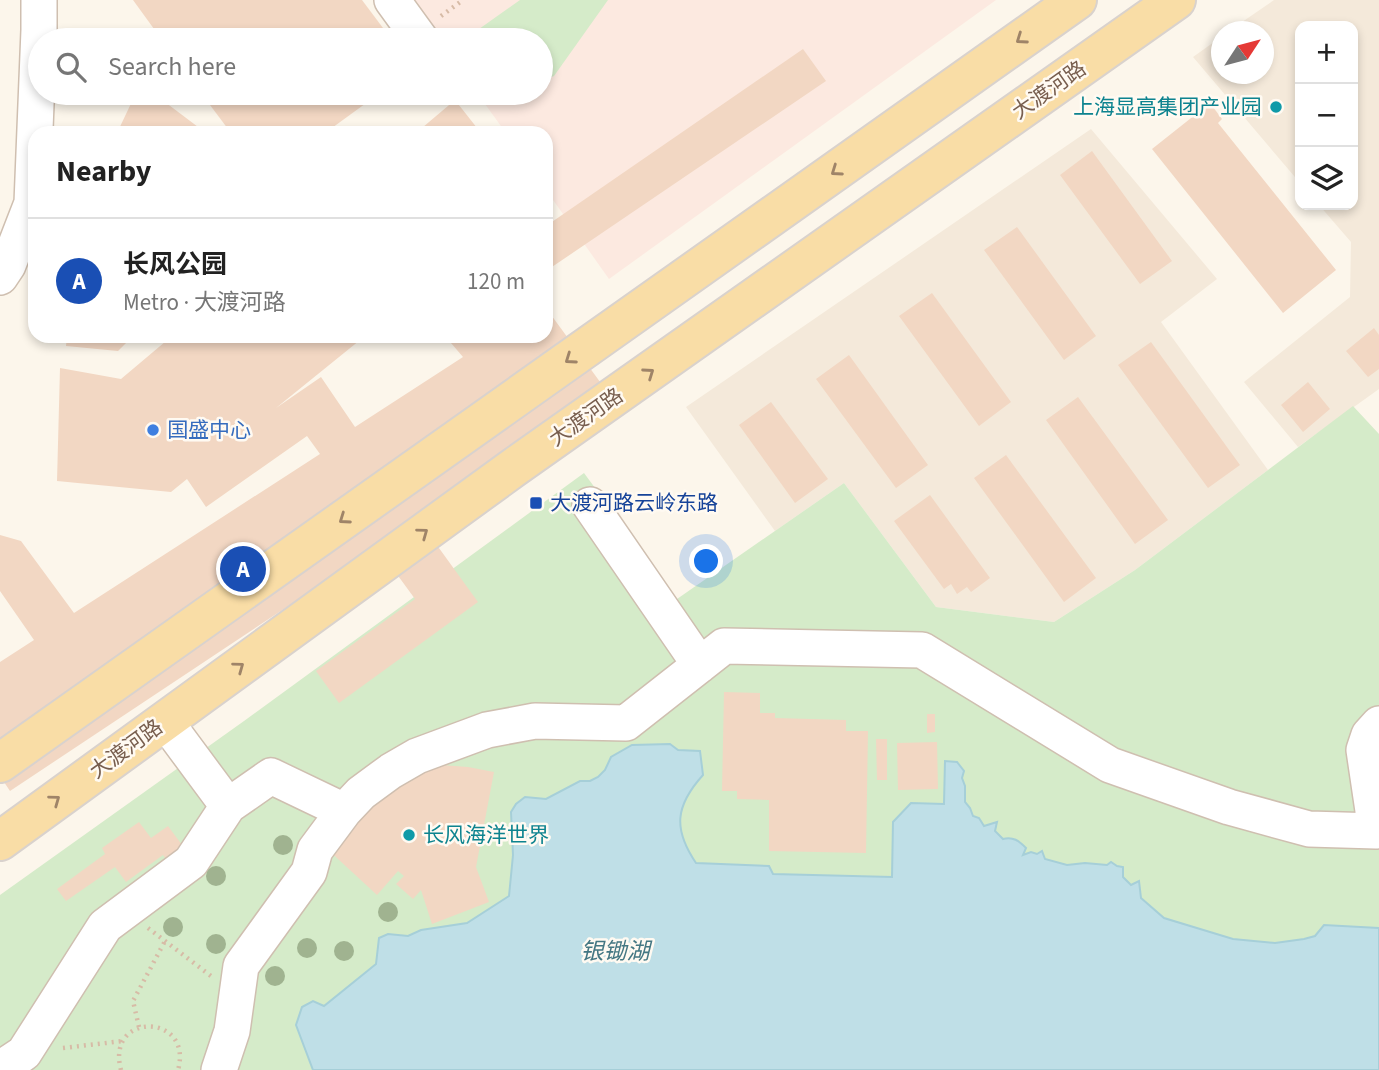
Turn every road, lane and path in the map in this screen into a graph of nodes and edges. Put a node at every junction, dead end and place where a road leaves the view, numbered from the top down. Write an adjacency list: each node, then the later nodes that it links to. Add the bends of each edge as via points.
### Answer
1 (39, 0): 5 (street)
2 (392, 0): 6 (street)
3 (1077, 0): 15 (main road, one-way to 15)
4 (1177, 0): 13 (main road, 大渡河路, one-way to 4, via 513,468)
5 (39, 28)
6 (412, 28)
7 (36, 105): 8 (street)
8 (35, 126)
9 (28, 213): 10 (street)
10 (0, 277)
11 (590, 505): 12 (street)
12 (700, 665): 17 (street, via 626,723 535,721 488,730 417,756 361,793); 18 (street, via 724,646 922,650 1110,765 1228,807 1309,829)
13 (165, 721): 16 (street); 19 (main road, 大渡河路, one-way to 13)
14 (1379, 724): 18 (street, via 1364,750)
15 (0, 763)
16 (228, 806): 17 (street, via 271,776); 20 (street, via 191,862)
17 (345, 811): 22 (street, via 315,850 309,872 241,966)
18 (1377, 831)
19 (0, 841)
20 (125, 911): 21 (path); 25 (street, via 104,926)
21 (165, 941): 22 (path); 23 (path, via 133,1000)
22 (237, 996): 28 (street)
23 (139, 1027): 24 (path); 27 (path, via 160,1027 176,1040 181,1060)
24 (123, 1041): 25 (path); 26 (path, via 118,1061)
25 (12, 1061)
26 (121, 1070)
27 (178, 1070)
28 (219, 1070)

